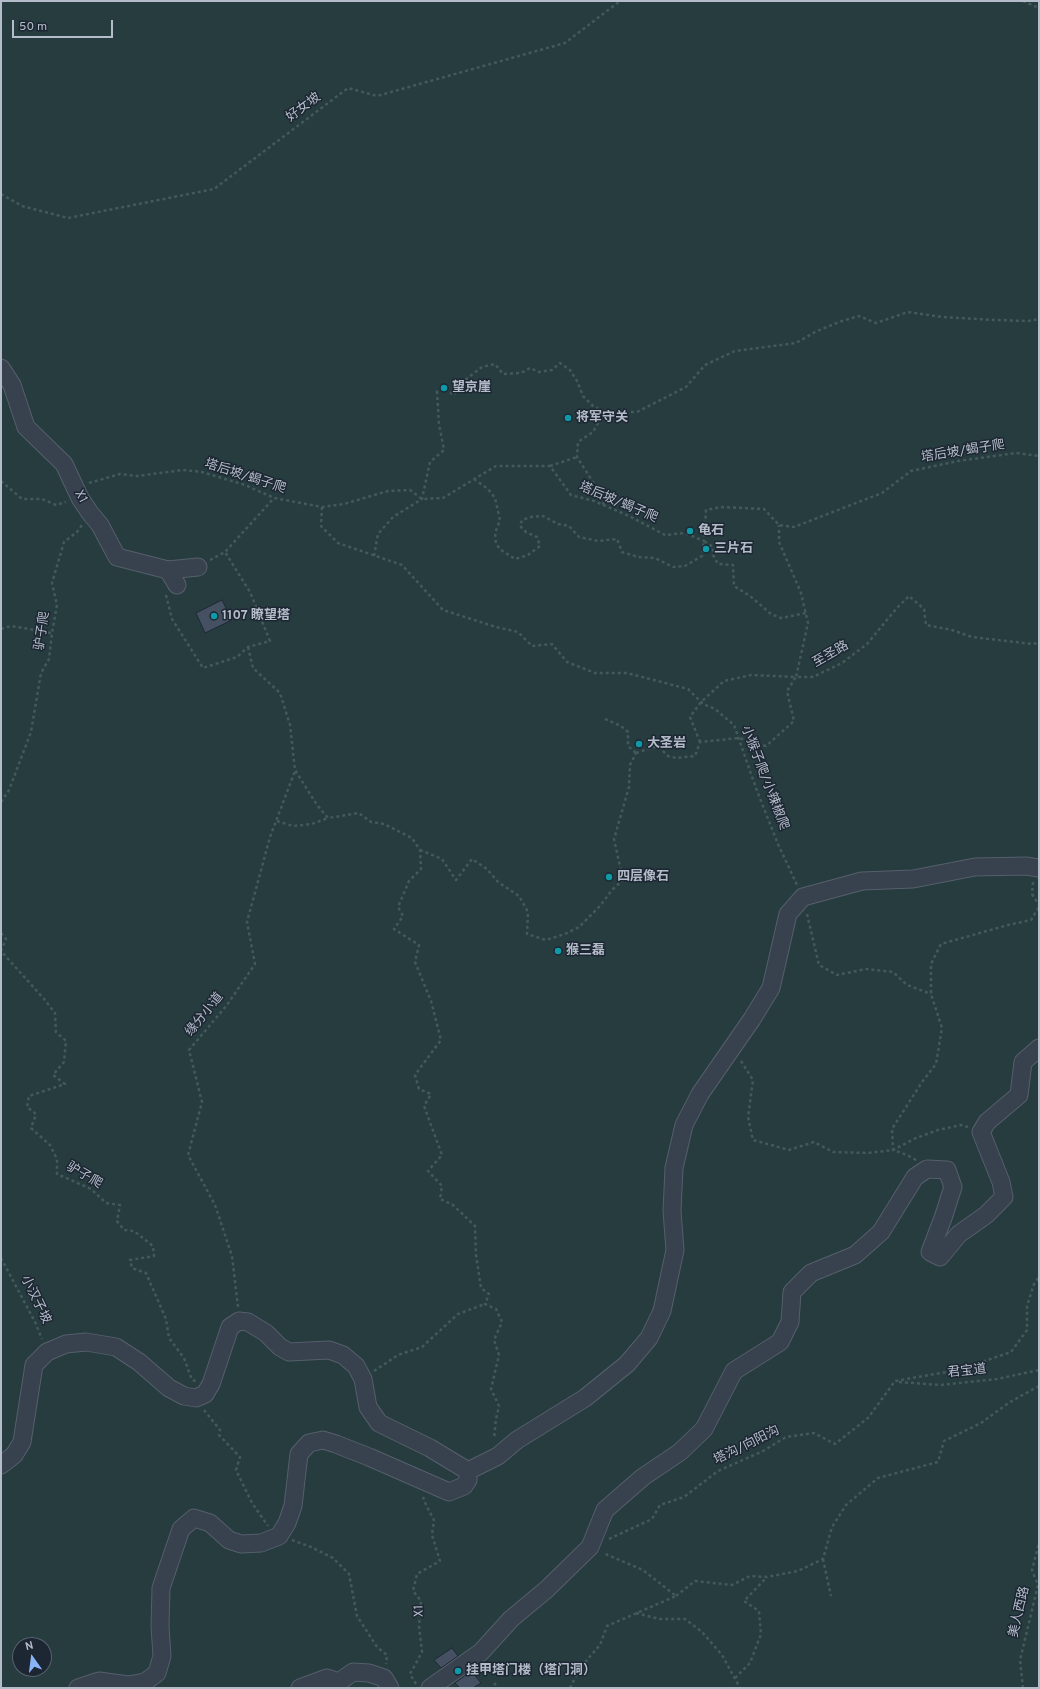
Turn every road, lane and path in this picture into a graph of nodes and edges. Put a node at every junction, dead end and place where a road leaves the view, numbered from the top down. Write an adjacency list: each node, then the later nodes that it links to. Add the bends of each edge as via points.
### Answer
1 (620, 1): 4 (path, 好女坡, via 565,43 377,96 348,88 214,189 68,218 22,206)
2 (1023, 1): 3 (path)
3 (1039, 8)
4 (1, 194)
5 (1039, 319): 7 (path, via 995,320 908,312 876,323 859,316 821,330 796,343 735,351 704,365 686,387 637,412)
6 (1, 368): 13 (lane, X1, via 12,385 26,427 64,464)
7 (604, 412): 9 (path, via 594,432 578,442); 15 (path, via 583,396 570,370 560,363 552,370 539,372 530,368 521,373 503,374 495,364 482,367 454,394 444,388 438,390 439,424 444,450 430,462)
8 (1039, 456): 19 (path, 塔后坡/蝎子爬, via 1016,453 958,460 911,471 882,493 794,527)
9 (577, 457): 10 (path); 16 (path, via 598,490)
10 (550, 466): 11 (path, via 496,466); 16 (path, 塔后坡/蝎子爬, via 571,495)
11 (474, 479): 15 (path, via 443,498); 20 (path, via 495,498 500,520 495,532 496,544 515,559 528,555 540,546 538,536 526,532 520,526 522,520 531,517 543,516 568,526 579,537 598,541 617,540 622,552 638,557 655,558 673,567 685,566 702,556)
12 (1, 481): 13 (path, 塔后坡/蝎子爬, via 22,499 42,499 56,504)
13 (78, 492): 14 (path, 塔后坡/蝎子爬, via 120,474 137,476 183,470 202,472 244,485); 18 (lane, X1)
14 (274, 498): 17 (path, 塔后坡/蝎子爬); 29 (path, via 225,552 250,592 270,641)
15 (422, 499): 17 (path, 塔后坡/蝎子爬, via 410,490 388,491 344,504); 21 (path, via 393,517 378,534)
16 (604, 506): 20 (path, 塔后坡/蝎子爬, via 665,534 684,533)
17 (322, 507): 21 (path, 小猴子爬/小辣椒爬, via 321,526 338,543)
18 (90, 513): 23 (lane, X1, via 118,557); 27 (path, 驴子爬, via 77,532 64,542 52,583 57,605)
19 (779, 526): 20 (path, via 764,509 721,507 706,510); 25 (path, via 779,542 801,593)
20 (704, 541): 25 (path, via 713,547 718,564 733,565 734,586 771,614 781,618)
21 (374, 556): 31 (path, 小猴子爬/小辣椒爬, via 402,564 443,610 518,632 532,646 552,644 567,662 595,673 627,673 688,689)
22 (198, 567): 23 (lane, X1)
23 (168, 570): 24 (lane)
24 (171, 587): 29 (path, via 172,619 203,668 237,657)
25 (806, 613): 30 (path, via 808,623)
26 (1, 629): 27 (path, via 11,626)
27 (52, 633): 37 (path, 驴子爬, via 49,659 41,673 31,732 9,790)
28 (1039, 643): 30 (path, 至圣路, via 972,636 926,625 924,609 909,596 867,644 842,663 813,677)
29 (248, 647): 36 (path, via 253,668 280,693 290,725)
30 (796, 677): 31 (path, via 751,675 724,681); 33 (path, via 787,691 794,721 766,746)
31 (701, 702): 33 (path, 小猴子爬/小辣椒爬, via 715,709 734,725); 34 (path, via 690,717)
32 (605, 719): 35 (path, via 628,732 628,746)
33 (739, 738): 34 (path); 42 (path, 小猴子爬/小辣椒爬, via 778,844)
34 (700, 742): 35 (path, via 695,756 668,756 658,746)
35 (636, 753): 40 (path, via 630,765 629,786 614,839 623,880 579,927 564,934 546,940 527,934 528,912 519,896 498,882 487,869 472,859 456,880 442,859)
36 (295, 770): 38 (path); 39 (path, 缘分小道)
37 (1, 802)
38 (328, 818): 39 (path, via 312,824 293,826); 40 (path, via 359,813 371,822 384,824 412,838)
39 (277, 821): 54 (path, 缘分小道, via 270,837 247,922 255,964 227,1005 189,1050 202,1102 188,1155 215,1205 232,1256)
40 (420, 850): 53 (path, via 422,869 409,881 398,907 403,916 394,930 419,944 415,962 431,1001 441,1040 415,1075 419,1089 430,1094 424,1106 442,1155 428,1171 442,1186 440,1199 453,1205 475,1226 481,1288 489,1294)
41 (1037, 868): 42 (lane, via 976,867 913,879 862,882); 43 (path, via 1032,894)
42 (803, 897): 45 (path, 小猴子爬/小辣椒爬, via 818,965 837,975 866,969 892,972 907,985); 46 (lane, via 788,914 771,988)
43 (1039, 906): 45 (path, via 1031,920 941,944 932,964)
44 (1, 933): 59 (path, 驴子爬, via 6,939 1,951 55,1013 56,1032 66,1041 64,1062 53,1075 65,1084 29,1096 27,1108 36,1114 31,1128 50,1145 57,1159 57,1174 91,1189 106,1203 120,1205 117,1221 124,1230 134,1231 153,1246 154,1256 130,1260 132,1268 146,1273 166,1319 169,1338 184,1358 192,1380)
45 (932, 994): 49 (path, via 942,1028 936,1064 892,1129)
46 (732, 1047): 49 (path, via 753,1080 748,1117 753,1140 789,1150 814,1142 833,1152 868,1153); 63 (lane, via 700,1094 684,1125 674,1168 672,1211 675,1250 662,1311 649,1338 628,1364 585,1398 517,1440 498,1456)
47 (1039, 1048): 48 (lane, via 1023,1062 1019,1095 987,1122)
48 (981, 1132): 49 (path, via 961,1125 916,1138); 50 (lane, via 1001,1182 1004,1197 986,1215 959,1234 940,1256 930,1252 953,1187 947,1170)
49 (893, 1150): 50 (path, via 907,1155)
50 (927, 1169): 66 (lane, via 915,1178 881,1232 855,1255 812,1273 792,1292 790,1322 780,1342 734,1371 704,1429 680,1452 643,1477 605,1510)
51 (1, 1258): 55 (path, 小汉子坡, via 35,1322)
52 (1039, 1277): 58 (path, via 1027,1306 1027,1330 1011,1352 958,1370)
53 (484, 1304): 57 (path, via 458,1314 422,1346 398,1355); 61 (path, via 496,1310 502,1322 494,1340 499,1355 491,1389 500,1406 494,1439)
54 (239, 1321): 55 (lane, via 230,1327 211,1384 205,1394 196,1398 184,1396 169,1388 139,1362 116,1347 86,1342 66,1344); 57 (lane, via 248,1322 266,1333 289,1352 330,1350 344,1354)
55 (47, 1352): 62 (lane, via 34,1365 22,1442 14,1455)
56 (1039, 1370): 58 (path, 君宝道, via 997,1379 940,1385)
57 (364, 1379): 63 (lane, via 368,1407 379,1423 430,1448)
58 (895, 1381): 66 (path, 塔沟/向阳沟, via 868,1418 835,1444 814,1433 786,1437 718,1471 684,1497 660,1505 652,1519)
59 (202, 1382)
60 (1039, 1386): 67 (path, via 1010,1402 981,1423 944,1441 938,1462 878,1478 846,1505 832,1527)
61 (490, 1446)
62 (1, 1465)
63 (468, 1471): 64 (lane, via 468,1480 464,1486 448,1492)
64 (416, 1478): 75 (lane, via 330,1442 323,1440 309,1443 300,1454 293,1506 279,1536 261,1543 241,1544 229,1540 210,1523 194,1518 181,1529 161,1588 162,1656 157,1674 145,1682 128,1685 99,1680); 78 (path, X1, via 434,1520 432,1535 440,1561 418,1574 413,1591 421,1601 422,1652 410,1674)
65 (1039, 1543): 83 (path, 美人西路, via 1032,1570 1038,1585 1020,1660)
66 (590, 1547): 69 (path, via 643,1570); 79 (lane, via 480,1652)
67 (823, 1559): 68 (path, via 798,1571); 70 (path)
68 (767, 1577): 69 (path, via 750,1576 732,1585 695,1581); 72 (path, via 744,1601 759,1611 761,1634 750,1663)
69 (676, 1596): 71 (path)
70 (832, 1596)
71 (636, 1613): 72 (path, via 659,1619 685,1619 702,1632 722,1655); 81 (path, via 607,1626 600,1645 580,1668)
72 (735, 1678): 82 (path)
73 (494, 1683): 80 (path)
74 (338, 1685): 76 (lane, via 327,1678); 77 (lane, via 353,1672 369,1673 384,1678)
75 (78, 1688)
76 (300, 1688)
77 (390, 1688)
78 (419, 1688)
79 (430, 1688)
80 (498, 1688)
81 (570, 1688)
82 (740, 1688)
83 (1023, 1688)

